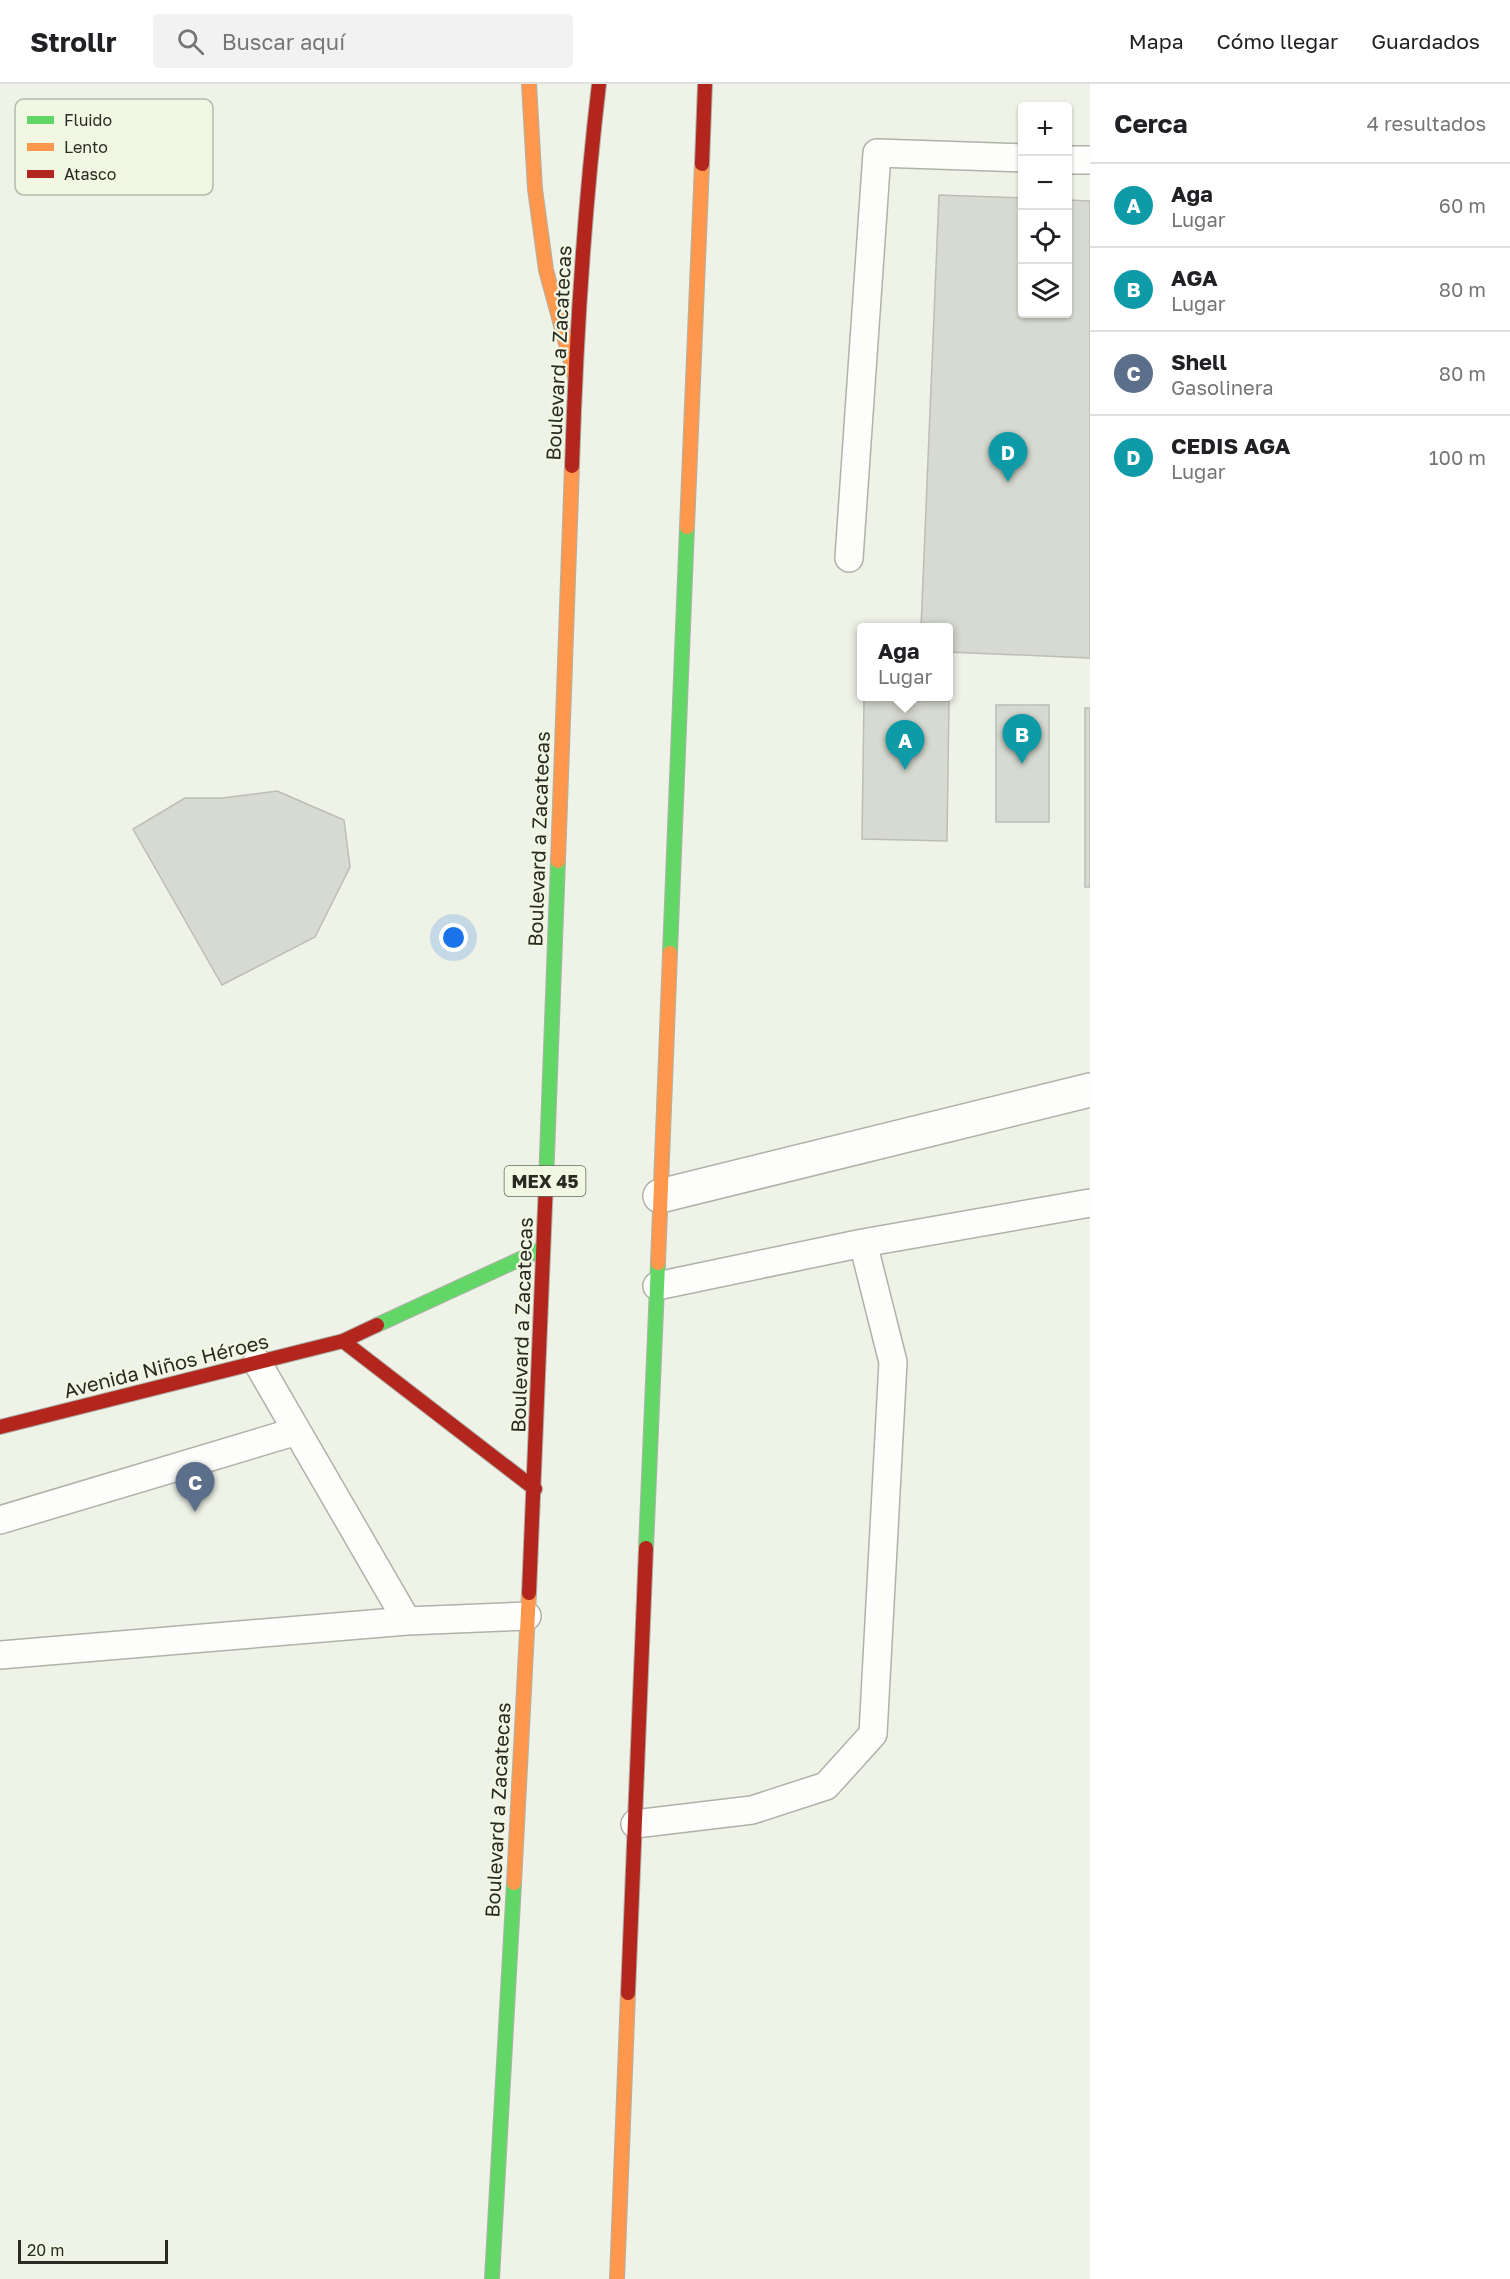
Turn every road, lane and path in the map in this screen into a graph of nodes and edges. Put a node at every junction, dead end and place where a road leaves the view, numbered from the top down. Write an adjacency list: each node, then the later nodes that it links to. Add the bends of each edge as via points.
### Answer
1 (529, 84): 7 (main road, via 546,270)
2 (599, 84): 7 (main road, Boulevard a Zacatecas / MEX 45, via 587,189)
3 (705, 84): 10 (main road)
4 (1018, 158): 8 (lane, via 877,153)
5 (1072, 160): 6 (lane)
6 (1090, 160)
7 (575, 377): 13 (main road, Boulevard a Zacatecas / MEX 45)
8 (849, 558)
9 (1090, 1090): 10 (street)
10 (660, 1196): 14 (main road)
11 (1090, 1203): 12 (lane)
12 (863, 1243): 14 (lane); 24 (lane, via 893,1362 873,1734 826,1786 752,1810)
13 (542, 1248): 15 (main road, Avenida Niños Héroes); 19 (main road, Boulevard a Zacatecas / MEX 45)
14 (657, 1286): 24 (main road)
15 (343, 1341): 16 (main road, Avenida Niños Héroes); 19 (main road)
16 (256, 1362): 17 (main road, Avenida Niños Héroes); 18 (lane)
17 (0, 1427)
18 (297, 1431): 20 (lane); 22 (lane)
19 (535, 1488): 21 (main road, Boulevard a Zacatecas / MEX 45)
20 (0, 1520)
21 (527, 1616): 22 (lane); 25 (main road, Boulevard a Zacatecas / MEX 45)
22 (407, 1621): 23 (lane)
23 (0, 1655)
24 (635, 1824): 26 (main road)
25 (492, 2279)
26 (617, 2279)

